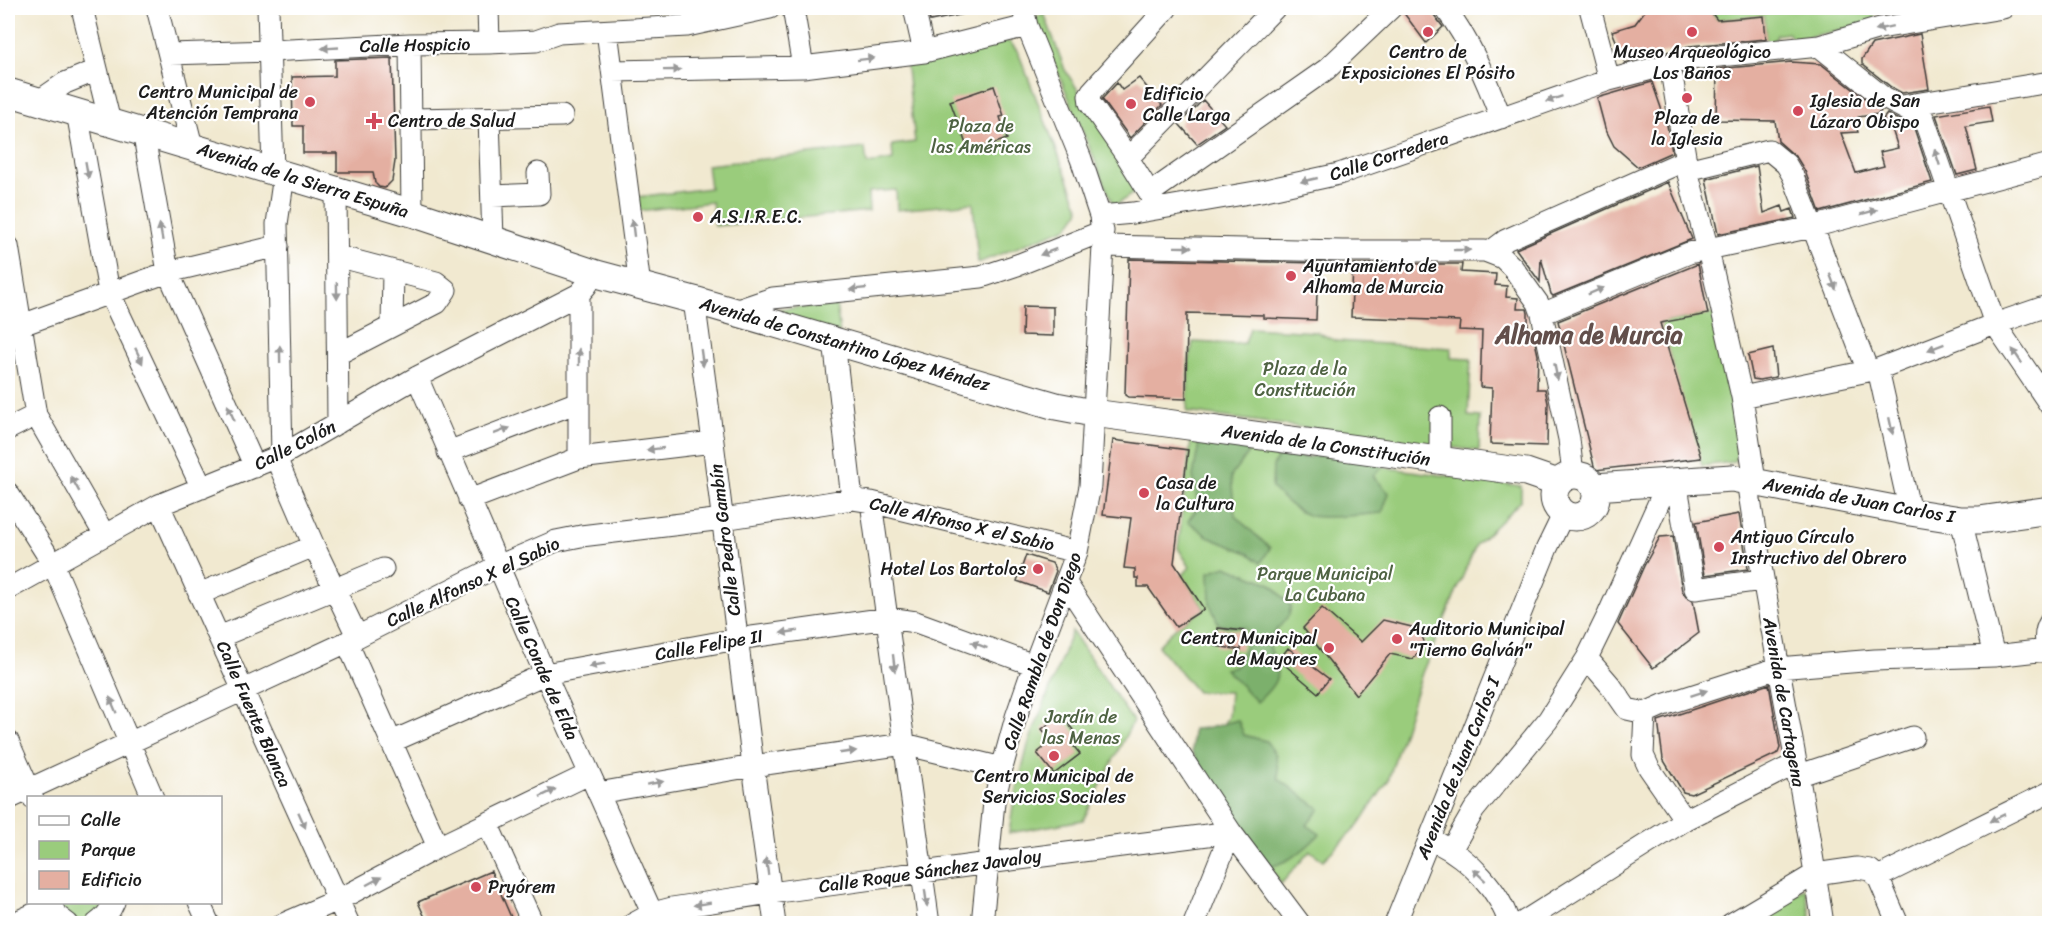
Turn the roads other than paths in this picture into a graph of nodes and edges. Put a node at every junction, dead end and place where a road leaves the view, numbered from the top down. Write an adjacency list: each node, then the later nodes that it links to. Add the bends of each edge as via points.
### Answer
1 (82, 8): 25 (street)
2 (157, 8): 22 (street)
3 (268, 8): 20 (street)
4 (488, 8): 18 (street)
5 (770, 8): 14 (street, Calle Hospicio, via 687,26)
6 (793, 8): 24 (street)
7 (914, 8): 21 (street)
8 (1167, 8): 30 (street)
9 (1275, 8): 42 (street)
10 (1391, 8): 50 (street, via 1327,69)
11 (1445, 8): 36 (street, via 1484,74)
12 (1590, 8): 27 (street)
13 (2003, 8): 19 (street, Calle Corredera, one-way to 19, via 1880,28)
14 (658, 17): 16 (street, Calle Hospicio)
15 (1025, 17): 21 (street); 33 (street)
16 (607, 31): 18 (street, Calle Hospicio, via 559,33 536,40); 26 (street)
17 (410, 44): 18 (street, Calle Hospicio); 20 (street, Calle Hospicio, one-way to 20); 38 (street)
18 (489, 44)
19 (1819, 45): 23 (street, Calle Corredera); 32 (street, via 1884,98)
20 (269, 51): 22 (street, Calle Hospicio); 45 (street)
21 (924, 52): 24 (street, one-way to 21)
22 (169, 54): 41 (street)
23 (1670, 64): 27 (street, Calle Corredera); 44 (street, Avenida de Cartagena)
24 (803, 67): 26 (street, one-way to 24)
25 (97, 70): 31 (street, via 65,83); 39 (street)
26 (613, 71): 65 (street, one-way to 26)
27 (1609, 80): 36 (street, Calle Corredera, one-way to 36)
28 (2049, 82): 32 (street)
29 (8, 92): 31 (main road, Avenida de la Sierra Espuña)
30 (1089, 96): 33 (street); 42 (street)
31 (39, 101): 34 (main road, Avenida de la Sierra Espuña)
32 (1902, 106): 48 (street, one-way to 32, via 1924,119)
33 (1060, 108): 54 (street, via 1081,159)
34 (77, 112): 39 (main road, Avenida de la Sierra Espuña); 66 (street, one-way to 66)
35 (562, 116): 37 (street)
36 (1501, 117): 50 (street, Calle Corredera, one-way to 50, via 1339,174 1261,191)
37 (489, 118): 38 (street); 49 (street)
38 (412, 119): 51 (street)
39 (110, 122): 40 (main road, Avenida de la Sierra Espuña)
40 (143, 132): 41 (main road, Avenida de la Sierra Espuña); 63 (street, one-way to 40)
41 (192, 146): 45 (main road, Avenida de la Sierra Espuña)
42 (1128, 158): 50 (street)
43 (2049, 164): 48 (street)
44 (1687, 165): 53 (street, via 1769,150 1790,170); 59 (street, Avenida de Cartagena); 60 (street, via 1506,240)
45 (278, 173): 47 (main road, Avenida de la Sierra Espuña); 57 (street)
46 (538, 173): 49 (street, via 539,194)
47 (336, 190): 51 (main road, Avenida de la Sierra Espuña); 61 (street)
48 (1948, 190): 53 (street, one-way to 48); 72 (street)
49 (492, 196): 55 (street)
50 (1155, 201): 52 (street, Calle Corredera)
51 (412, 213): 55 (main road, Avenida de la Sierra Espuña)
52 (1133, 213): 54 (street, Calle Corredera); 58 (street)
53 (1812, 227): 59 (street); 77 (street, one-way to 77)
54 (1102, 231): 58 (street); 70 (street, one-way to 70, via 981,277 773,298); 82 (street, Calle Rambla de Don Diego)
55 (493, 239): 64 (main road, Avenida de la Sierra Espuña)
56 (8, 246): 74 (street)
57 (278, 246): 63 (street); 89 (street, one-way to 57)
58 (1137, 246): 60 (street, one-way to 60)
59 (1708, 250): 71 (street, one-way to 59, via 1689,253); 79 (street, Avenida de Cartagena)
60 (1490, 252): 71 (street, via 1513,268)
61 (337, 256): 62 (street); 76 (street, one-way to 76)
62 (393, 271): 73 (street); 73 (street, via 436,282 446,290 437,303)
63 (168, 272): 66 (street); 92 (street, one-way to 63)
64 (597, 274): 65 (main road, Avenida de Constantino López Méndez); 67 (street)
65 (640, 286): 68 (main road, Avenida de Constantino López Méndez)
66 (109, 292): 74 (street); 95 (street, one-way to 95)
67 (579, 294): 78 (street, Calle Colón); 80 (street, one-way to 67)
68 (693, 300): 70 (main road, Avenida de Constantino López Méndez); 87 (street, Calle Pedro Gambín, one-way to 87)
69 (2049, 305): 72 (street)
70 (732, 312): 75 (main road, Avenida de Constantino López Méndez)
71 (1542, 314): 96 (street, one-way to 96)
72 (1995, 324): 77 (street, one-way to 77); 81 (street, one-way to 72)
73 (393, 326): 76 (street)
74 (15, 327): 83 (street)
75 (834, 342): 82 (main road, Avenida de Constantino López Méndez, via 1056,406); 98 (street)
76 (338, 354): 85 (street)
77 (1873, 370): 79 (street); 102 (street, one-way to 102)
78 (417, 377): 85 (street, Calle Colón); 88 (street, Calle Conde de Elda)
79 (1742, 397): 93 (street, Avenida de Cartagena)
80 (578, 402): 88 (street, one-way to 80); 90 (street)
81 (2049, 405)
82 (1093, 413): 91 (main road, Avenida de la Constitución); 108 (street, Calle Rambla de Don Diego, via 1090,486)
83 (36, 415): 86 (street); 106 (street, one-way to 83)
84 (1440, 417): 91 (street)
85 (338, 423): 89 (street, Calle Colón)
86 (8, 429)
87 (713, 442): 90 (street, one-way to 90); 104 (street, Calle Pedro Gambín)
88 (448, 452): 97 (street, Calle Conde de Elda)
89 (279, 456): 92 (street, Calle Colón); 107 (street)
90 (579, 458): 97 (street)
91 (1440, 461): 96 (main road, Avenida de la Constitución, via 1526,472)
92 (255, 467): 95 (street, Calle Colón)
93 (1751, 480): 94 (main road, Avenida de Juan Carlos I); 102 (main road, Avenida de Juan Carlos I); 112 (street, Avenida de Cartagena)
94 (1672, 482): 96 (main road, Avenida de Juan Carlos I); 112 (street, via 1695,589); 124 (street)
95 (202, 488): 99 (street, Calle Colón)
96 (1580, 488): 103 (main road, Avenida de Juan Carlos I, via 1584,514)
97 (469, 500): 110 (street, Calle Conde de Elda)
98 (862, 500): 104 (street, Calle Alfonso X el Sabio); 108 (street, Calle Alfonso X el Sabio); 117 (street)
99 (159, 505): 106 (street, Calle Colón); 116 (street, Calle Fuente Blanca)
100 (11, 506): 109 (street)
101 (2049, 510): 105 (main road, Avenida de Juan Carlos I)
102 (1910, 512): 105 (main road, Avenida de Juan Carlos I)
103 (1564, 513): 146 (street, Avenida de Juan Carlos I)
104 (723, 519): 110 (street, Calle Alfonso X el Sabio, via 556,541); 121 (street, Calle Pedro Gambín)
105 (1961, 519): 123 (street)
106 (104, 534): 109 (street, Calle Colón)
107 (314, 546): 115 (street); 116 (street)
108 (1077, 552): 113 (street, Calle Rambla de Don Diego)
109 (53, 564): 114 (street, Calle Colón); 132 (street, one-way to 109)
110 (498, 566): 120 (street, Calle Alfonso X el Sabio); 127 (street, Calle Conde de Elda)
111 (383, 569): 115 (street)
112 (1762, 580): 126 (street, Avenida de Cartagena)
113 (1066, 583): 125 (street, Calle Rambla de Don Diego); 145 (street)
114 (8, 589)
115 (335, 590): 119 (street); 120 (street)
116 (200, 594): 119 (street, Calle Fuente Blanca)
117 (888, 618): 121 (street, Calle Felipe II, one-way to 121); 125 (street, Calle Felipe II, one-way to 117, via 916,622); 134 (street, one-way to 134)
118 (2049, 622): 122 (street)
119 (219, 637): 128 (street, Calle Fuente Blanca)
120 (352, 639): 128 (street, Calle Alfonso X el Sabio); 133 (street)
121 (737, 639): 127 (street, Calle Felipe II, one-way to 127); 135 (street, Calle Pedro Gambín)
122 (2048, 652): 123 (street)
123 (1994, 656): 126 (street)
124 (1587, 658): 129 (street, via 1627,710); 148 (street, via 1548,720 1474,810)
125 (1034, 665): 136 (street, Calle Rambla de Don Diego)
126 (1778, 668): 129 (street, one-way to 126); 137 (street, Avenida de Cartagena)
127 (545, 674): 133 (street, Calle Felipe II); 138 (street, Calle Conde de Elda)
128 (243, 690): 132 (street, Calle Alfonso X el Sabio); 154 (street, Calle Fuente Blanca, one-way to 154)
129 (1645, 713): 143 (street, via 1643,755)
130 (1913, 737): 137 (street)
131 (8, 741): 140 (street)
132 (129, 742): 140 (street, Calle Alfonso X el Sabio); 141 (street)
133 (391, 742): 147 (street)
134 (904, 744): 135 (street, one-way to 134); 136 (street); 150 (street)
135 (753, 766): 138 (street, one-way to 135); 153 (street, Calle Pedro Gambín, one-way to 135)
136 (1002, 768): 149 (street, Calle Rambla de Don Diego)
137 (1796, 770): 143 (street); 151 (street, Avenida de Cartagena)
138 (593, 783): 144 (street, one-way to 138); 159 (street, Calle Conde de Elda)
139 (2049, 792): 152 (street, one-way to 152)
140 (31, 793): 142 (street, Calle Alfonso X el Sabio)
141 (152, 796)
142 (8, 799)
143 (1685, 820): 176 (street)
144 (487, 823): 147 (street); 167 (street)
145 (1231, 832): 149 (street, Calle Roque Sánchez Javaloy); 158 (street); 172 (street)
146 (1429, 839): 148 (street); 174 (street, Avenida de Juan Carlos I)
147 (438, 847): 154 (street, one-way to 147)
148 (1451, 850): 175 (street, one-way to 148, via 1493,888)
149 (988, 863): 150 (street, Calle Roque Sánchez Javaloy); 171 (street, Calle Rambla de Don Diego)
150 (922, 872): 153 (street, Calle Roque Sánchez Javaloy); 170 (street, one-way to 170)
151 (1815, 874): 152 (street, via 1857,868 1870,870); 160 (street); 177 (street, Avenida de Cartagena)
152 (1878, 877): 178 (street)
153 (771, 893): 159 (street, Calle Roque Sánchez Javaloy, one-way to 159, via 672,908); 169 (street, Calle Pedro Gambín)
154 (338, 900): 165 (street); 166 (street, Calle Fuente Blanca)
155 (50, 904): 161 (street); 162 (street)
156 (114, 904): 163 (street)
157 (199, 904): 164 (street)
158 (1282, 914): 173 (street)
159 (655, 918): 168 (street, Calle Roque Sánchez Javaloy)
160 (1741, 921)
161 (12, 924)
162 (68, 924)
163 (96, 924)
164 (209, 924)
165 (283, 924)
166 (349, 924)
167 (533, 924)
168 (633, 924)
169 (775, 924)
170 (929, 924)
171 (982, 924)
172 (1194, 924)
173 (1300, 924)
174 (1395, 924)
175 (1509, 924)
176 (1520, 924)
177 (1822, 924)
178 (1898, 924)

